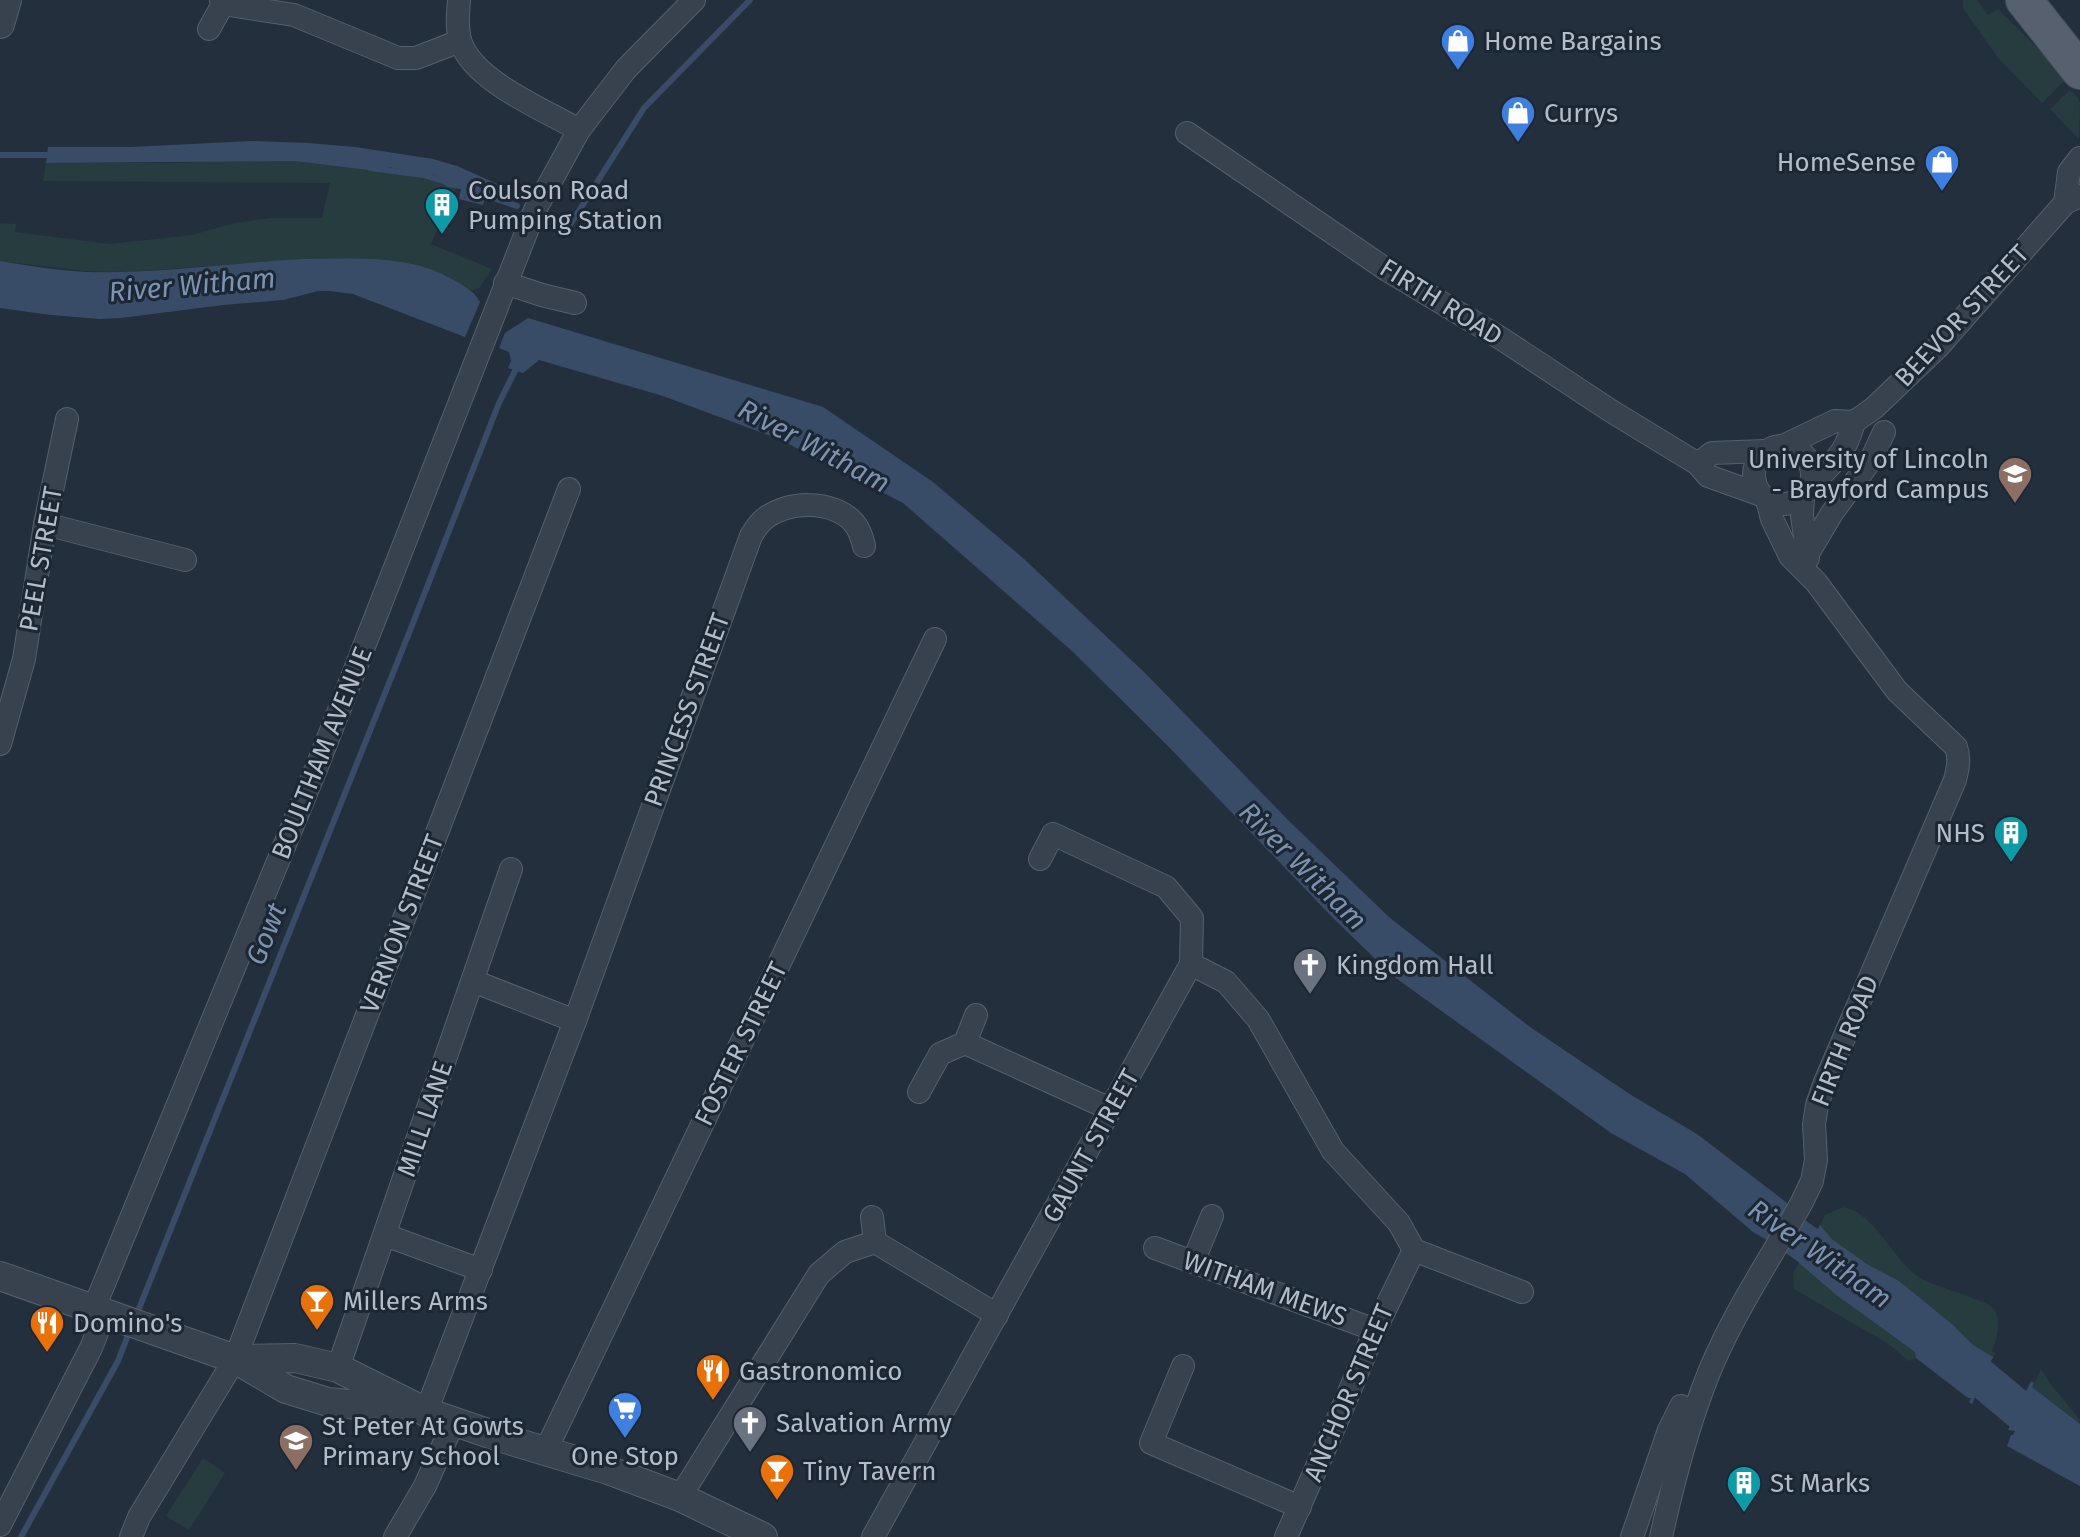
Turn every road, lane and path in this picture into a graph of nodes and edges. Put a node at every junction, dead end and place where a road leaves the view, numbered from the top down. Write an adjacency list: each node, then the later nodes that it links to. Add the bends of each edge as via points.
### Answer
1 (7, 0): 6 (street)
2 (459, 0): 8 (street)
3 (694, 0): 10 (street, BOULTHAM AVENUE, via 626,69)
4 (222, 2): 7 (street); 8 (street, via 294,15 398,58 416,58)
5 (2028, 4): 9 (main road)
6 (0, 24)
7 (209, 29)
8 (460, 41): 10 (street, via 486,75)
9 (2080, 71)
10 (579, 130): 14 (street, BOULTHAM AVENUE, via 535,210)
11 (1187, 133): 20 (street, FIRTH ROAD, via 1387,270)
12 (2080, 158): 13 (street, BEEVOR STREET, via 2069,172)
13 (2072, 199): 17 (street, BEEVOR STREET, via 1938,347)
14 (505, 283): 15 (street); 50 (street, BOULTHAM AVENUE)
15 (575, 303)
16 (67, 419): 24 (street, PEEL STREET)
17 (1854, 422): 19 (street, BEEVOR STREET, via 1835,421); 22 (street, BEEVOR STREET, via 1848,444)
18 (1884, 432): 26 (street)
19 (1775, 448): 20 (street, via 1712,453); 22 (street, via 1794,447 1809,461 1812,477); 23 (street, via 1757,460 1753,472 1754,485)
20 (1698, 464): 23 (street, FIRTH ROAD, via 1708,476)
21 (569, 489): 53 (street, VERNON STREET)
22 (1806, 491): 23 (street, via 1793,503); 26 (street, FIRTH ROAD, via 1802,516)
23 (1764, 498): 28 (street, FIRTH ROAD, via 1790,556)
24 (45, 524): 27 (street); 30 (street, PEEL STREET, via 24,659)
25 (864, 546): 36 (street, PRINCESS STREET, via 855,523 846,516 807,504 762,520 751,536)
26 (1807, 555): 28 (street, FIRTH ROAD)
27 (185, 560)
28 (1816, 582): 69 (street, FIRTH ROAD, via 1897,691 1956,747 1959,766 1825,1082 1814,1124 1812,1181 1703,1386)
29 (935, 639): 59 (street, FOSTER STREET)
30 (0, 744)
31 (1040, 859): 33 (street, GAUNT STREET, via 1053,834 1166,887 1192,918)
32 (511, 869): 34 (street, MILL LANE)
33 (1191, 964): 39 (street, GAUNT STREET); 45 (street, via 1226,982 1258,1019 1333,1151 1399,1223)
34 (473, 981): 36 (street); 42 (street, MILL LANE)
35 (976, 1015): 37 (street)
36 (575, 1021): 47 (street, PRINCESS STREET)
37 (965, 1043): 38 (street, via 940,1054); 39 (street)
38 (919, 1092)
39 (1110, 1109): 51 (street, GAUNT STREET)
40 (1212, 1216): 46 (street)
41 (872, 1217): 43 (street)
42 (385, 1235): 47 (street); 55 (street, MILL LANE)
43 (875, 1242): 51 (street); 60 (street, via 845,1252 819,1274)
44 (1155, 1248): 46 (street, WITHAM MEWS)
45 (1414, 1250): 49 (street); 52 (street, ANCHOR STREET)
46 (1193, 1262): 52 (street, WITHAM MEWS)
47 (481, 1270): 57 (street, PRINCESS STREET)
48 (0, 1276): 50 (street)
49 (1522, 1292)
50 (104, 1312): 53 (street); 62 (street, BOULTHAM AVENUE, via 91,1348)
51 (997, 1315): 66 (street, GAUNT STREET)
52 (1375, 1330): 61 (street, ANCHOR STREET)
53 (235, 1359): 55 (street, via 295,1358); 57 (street, via 286,1389 328,1402); 63 (street, VERNON STREET)
54 (1183, 1366): 61 (street, via 1151,1443)
55 (338, 1368): 57 (street)
56 (1681, 1406): 68 (street)
57 (426, 1412): 58 (street)
58 (454, 1421): 59 (street); 64 (street)
59 (546, 1450): 60 (street)
60 (680, 1497): 65 (street)
61 (1300, 1507): 67 (street, ANCHOR STREET)
62 (0, 1525)
63 (131, 1537)
64 (395, 1537)
65 (763, 1537)
66 (873, 1537)
67 (1286, 1537)
68 (1632, 1537)
69 (1661, 1537)

